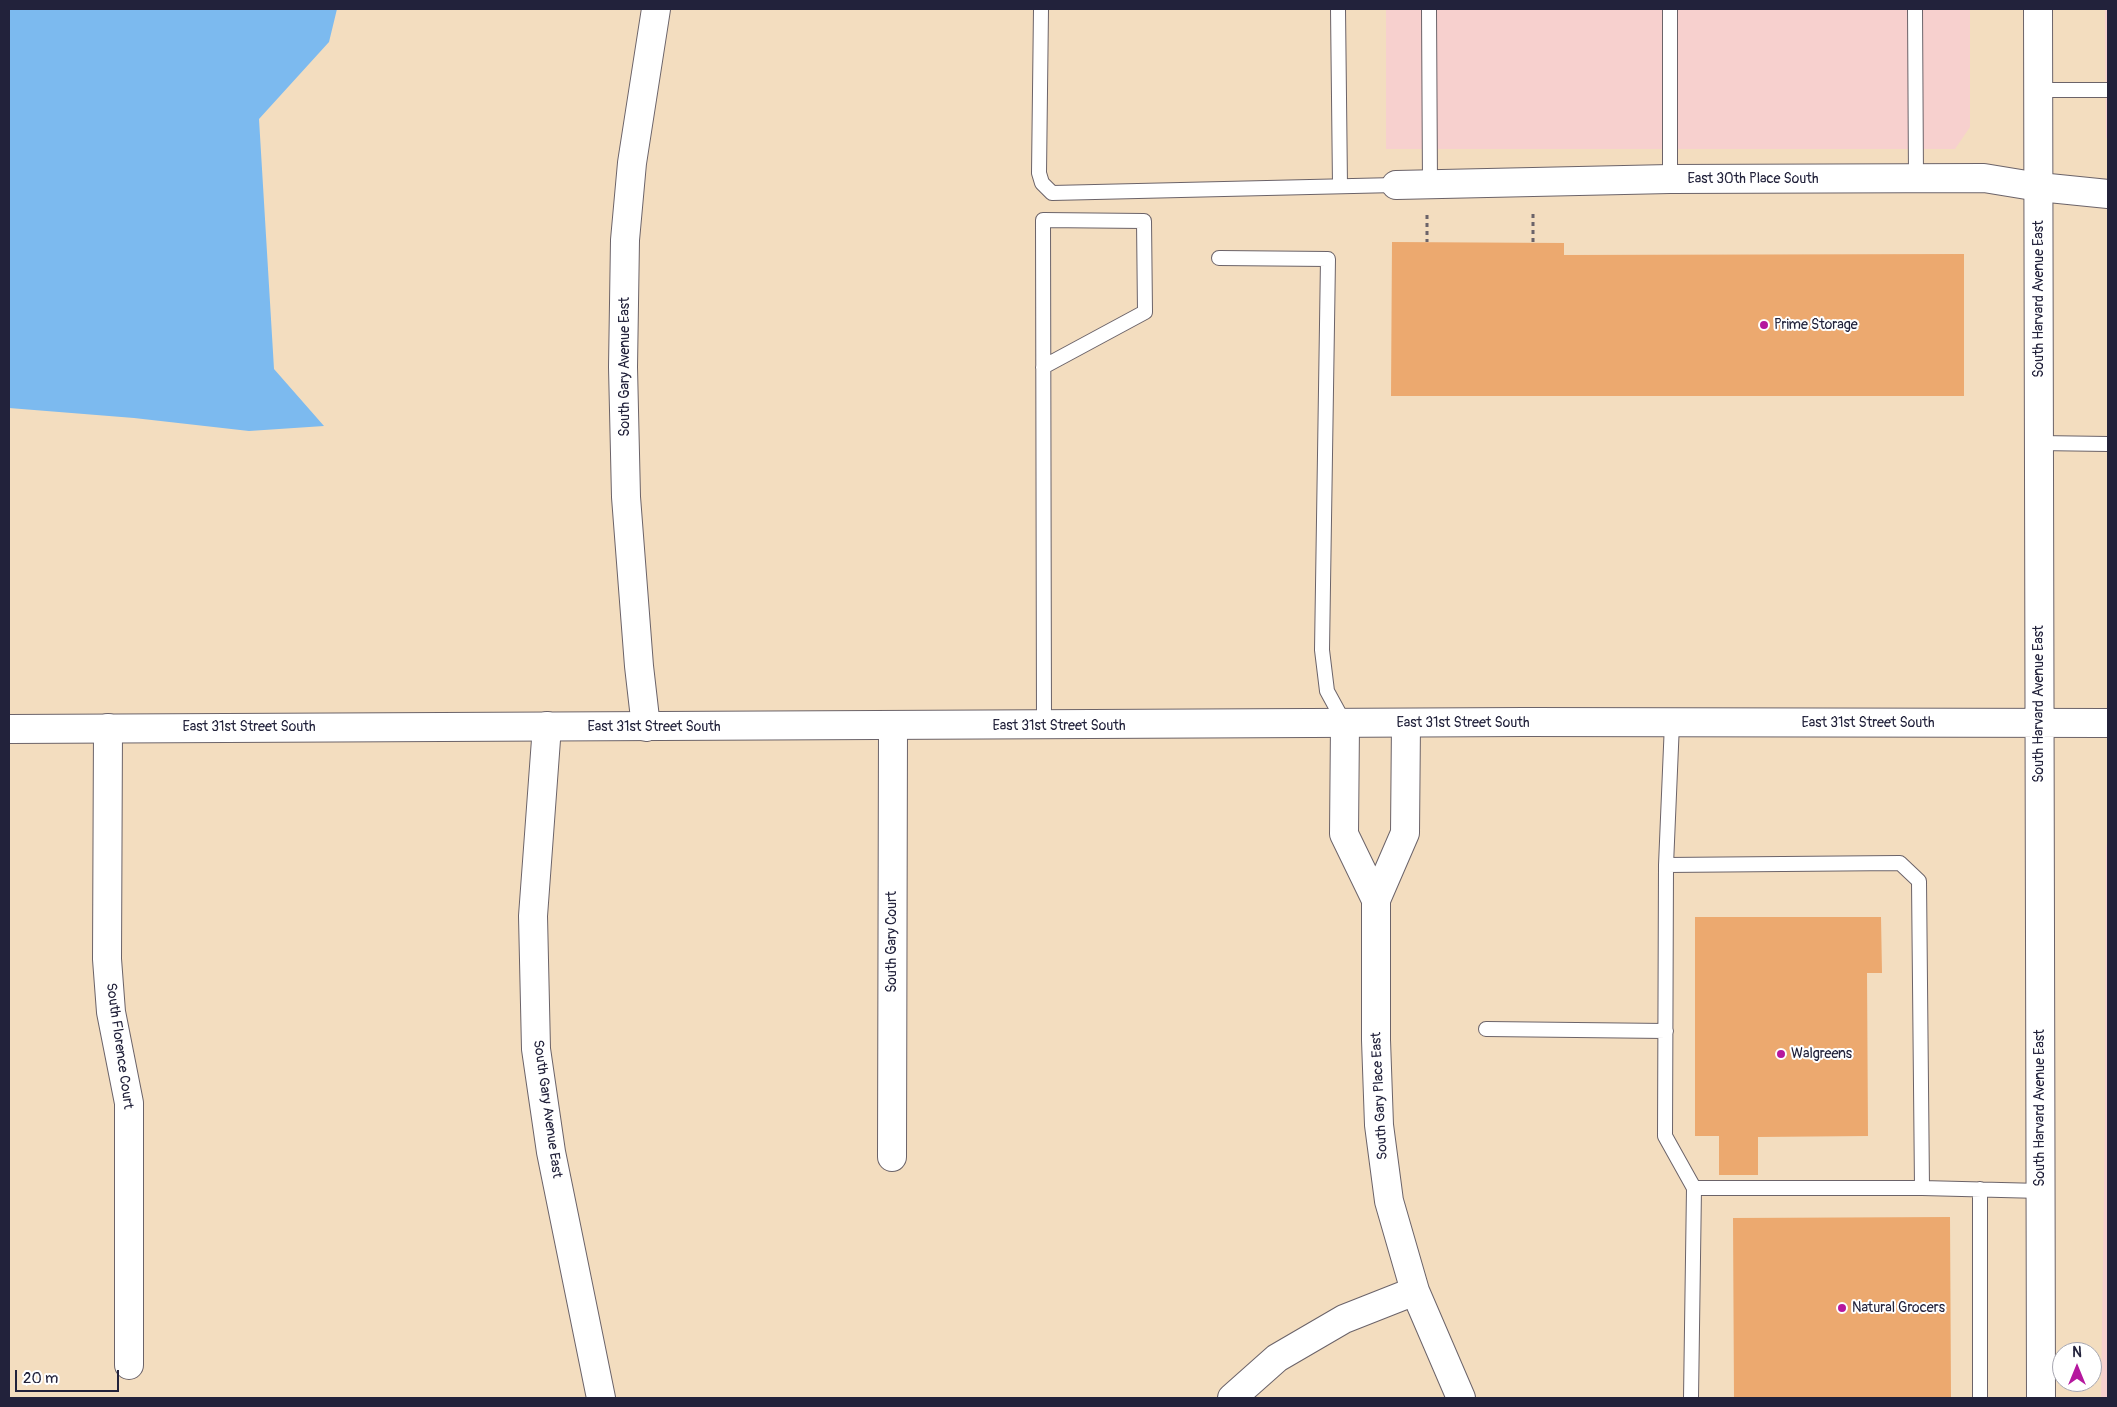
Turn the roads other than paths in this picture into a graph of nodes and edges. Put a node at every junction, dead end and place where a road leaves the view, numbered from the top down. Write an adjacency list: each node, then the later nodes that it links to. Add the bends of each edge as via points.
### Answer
1 (656, 9): 29 (street, South Gary Avenue East, via 632,163 626,240 623,366 626,497)
2 (1041, 9): 14 (lane, via 1039,173 1042,184 1052,193)
3 (1338, 9): 14 (lane)
4 (1429, 9): 13 (lane)
5 (1670, 9): 11 (lane)
6 (1915, 9): 10 (lane)
7 (2038, 9): 8 (street, South Harvard Avenue East)
8 (2038, 90): 9 (lane); 15 (street, South Harvard Avenue East)
9 (2108, 90)
10 (1916, 178): 11 (street, East 30th Place South); 15 (street, East 30th Place South, via 1984,178)
11 (1670, 179): 13 (street, East 30th Place South)
12 (1396, 185): 13 (street, East 30th Place South); 14 (lane)
13 (1430, 185)
14 (1340, 186)
15 (2039, 188): 16 (street, East 30th Place South); 19 (street, South Harvard Avenue East)
16 (2108, 194)
17 (1219, 258): 25 (lane, via 1328,260 1322,650 1327,691)
18 (1044, 367): 18 (lane, via 1043,220 1144,222 1145,312); 28 (lane)
19 (2039, 443): 20 (lane); 23 (street, South Harvard Avenue East)
20 (2108, 444)
21 (1406, 723): 22 (street, East 31st Street South); 25 (street, East 31st Street South); 33 (street, South Gary Place East, via 1405,833)
22 (1672, 723): 23 (street, East 31st Street South); 32 (lane)
23 (2039, 723): 24 (street, East 31st Street South); 40 (street, South Harvard Avenue East)
24 (2108, 723)
25 (1345, 724): 28 (street, East 31st Street South); 33 (street, South Gary Place East, via 1344,834)
26 (546, 726): 29 (street, East 31st Street South); 30 (street, East 31st Street South); 43 (street, South Gary Avenue East, via 533,916 536,1049 551,1152)
27 (893, 726): 28 (street, East 31st Street South); 29 (street, East 31st Street South); 36 (street, South Gary Court)
28 (1044, 726)
29 (646, 727)
30 (108, 728): 31 (street, East 31st Street South); 42 (street, South Florence Court, via 107,959 111,1012 129,1103)
31 (9, 729)
32 (1666, 865): 35 (lane); 38 (lane, via 1900,863 1919,881)
33 (1376, 900): 41 (street, South Gary Place East, via 1379,1125 1389,1201)
34 (1486, 1029): 35 (lane)
35 (1666, 1031): 37 (lane, via 1665,1136)
36 (892, 1157)
37 (1694, 1188): 38 (lane); 46 (lane)
38 (1922, 1188): 39 (lane)
39 (1980, 1189): 40 (lane); 47 (lane)
40 (2041, 1191): 48 (street, South Harvard Avenue East)
41 (1415, 1291): 44 (street, via 1344,1319 1278,1358); 45 (street, South Gary Place East)
42 (129, 1365)
43 (600, 1398)
44 (1232, 1398)
45 (1461, 1398)
46 (1691, 1398)
47 (1980, 1398)
48 (2041, 1398)

